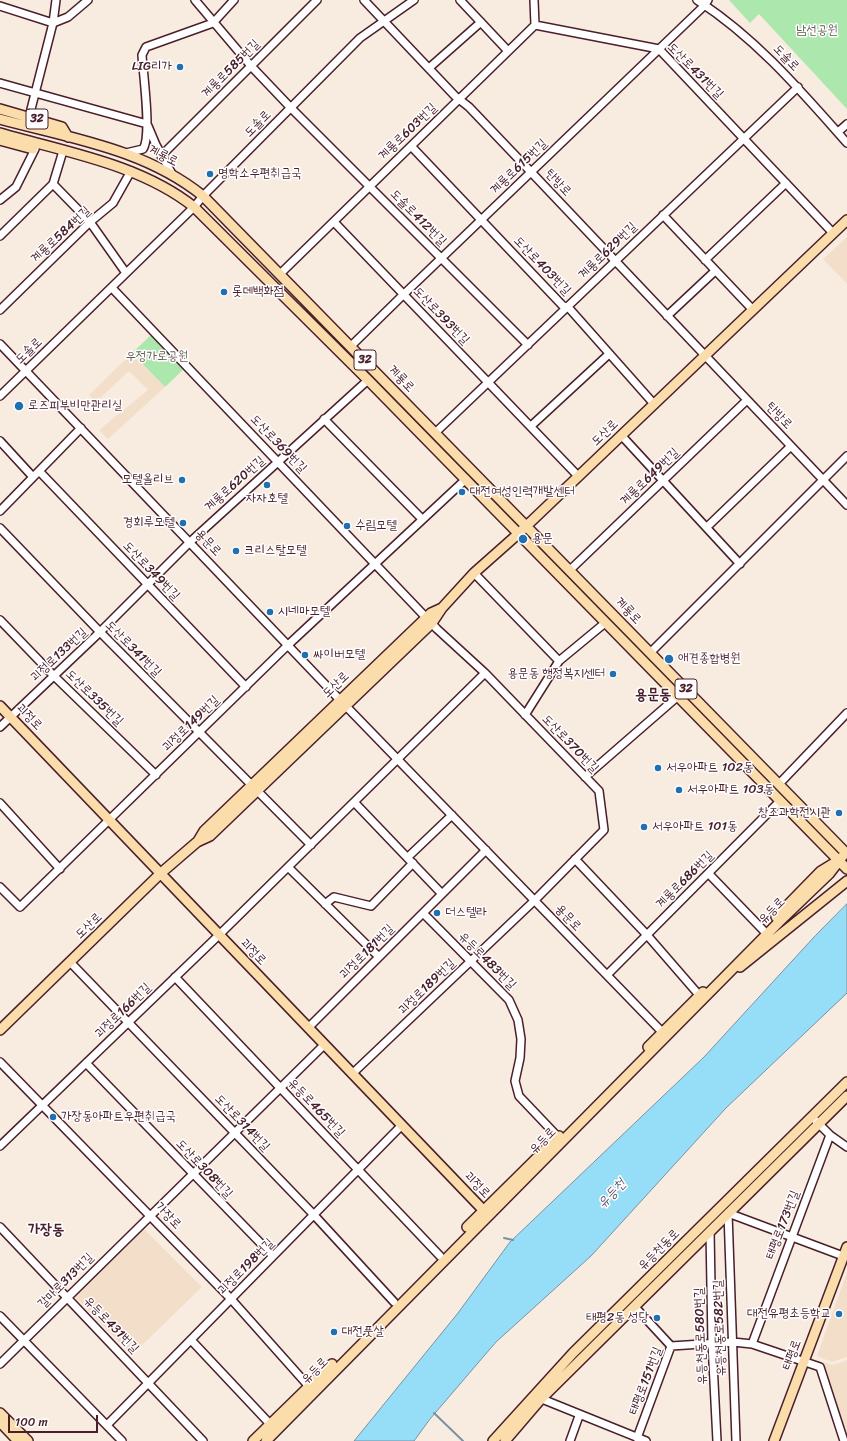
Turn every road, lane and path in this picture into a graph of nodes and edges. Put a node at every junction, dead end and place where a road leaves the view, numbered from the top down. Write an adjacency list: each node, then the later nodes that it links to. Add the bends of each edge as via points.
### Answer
1 (56, 0): 15 (street)
2 (88, 0): 15 (street, via 68,17)
3 (195, 0): 16 (street, 도솔로412번길)
4 (234, 0): 16 (street)
5 (317, 0): 20 (street, 계룡로585번길)
6 (364, 0): 13 (street, 탄방로)
7 (414, 0): 13 (street, 도솔로)
8 (460, 0): 14 (street)
9 (534, 0): 17 (street)
10 (697, 0): 11 (street, 도솔로)
11 (707, 3): 18 (street, 계룡로615번길); 23 (street, 도솔로, via 754,42)
12 (0, 6): 15 (street)
13 (384, 20): 21 (street, 탄방로); 26 (street, 도솔로, via 360,38)
14 (481, 22): 19 (street); 21 (street)
15 (53, 23): 24 (street)
16 (213, 23): 20 (street, 도솔로412번길); 30 (street, via 146,47 142,55)
17 (535, 25): 18 (street, 도산로431번길); 19 (street, 계룡로603번길)
18 (659, 49): 35 (street, 도산로431번길); 44 (street, 계룡로615번길)
19 (508, 51): 25 (street, 계룡로603번길)
20 (251, 66): 26 (street, 도솔로412번길); 42 (street, 계룡로585번길)
21 (429, 68): 25 (street, 탄방로)
22 (0, 83): 24 (street)
23 (798, 87): 32 (street, 도솔로); 35 (street, 계룡로629번길)
24 (36, 93): 28 (street); 30 (street)
25 (459, 99): 38 (street, 계룡로603번길); 44 (street, 탄방로)
26 (291, 108): 48 (street, 도솔로412번길); 49 (street, 도솔로)
27 (0, 109): 28 (main road, 계룡로 / 32)
28 (29, 117): 34 (main road, 계룡로 / 32, via 62,127)
29 (0, 118): 34 (main road, 계룡로 / 32)
30 (147, 124): 41 (street, via 145,146); 42 (street)
31 (847, 124): 32 (street)
32 (838, 132): 37 (street, 도솔로)
33 (0, 133): 40 (main road, 계룡로 / 32)
34 (68, 137): 41 (main road, 계룡로 / 32)
35 (744, 138): 46 (street, 도산로431번길); 52 (street, 계룡로629번길)
36 (0, 140): 39 (main road, 계룡로 / 32)
37 (847, 143)
38 (411, 146): 48 (street, 계룡로603번길); 53 (street, 도산로403번길)
39 (35, 149): 40 (main road, 계룡로 / 32, via 44,152); 50 (street, via 16,187)
40 (58, 150): 43 (main road, 계룡로 / 32); 47 (street)
41 (126, 153): 45 (main road, 계룡로 / 32)
42 (161, 156): 45 (street)
43 (131, 171): 51 (main road, 계룡로 / 32, via 179,196); 55 (street, 계룡로584번길, via 113,203)
44 (531, 172): 53 (street, 계룡로615번길); 61 (street, 탄방로)
45 (172, 174): 49 (main road, 계룡로 / 32)
46 (786, 183): 57 (street, 도산로431번길); 60 (street)
47 (53, 184): 55 (street); 58 (street)
48 (370, 187): 56 (street, 계룡로603번길); 59 (street, 도솔로412번길)
49 (203, 196): 51 (street, 도솔로); 64 (main road, 계룡로 / 32)
50 (0, 200)
51 (194, 207): 63 (street, 도솔로); 77 (main road, 계룡로 / 32)
52 (662, 215): 60 (street); 61 (street, 계룡로629번길)
53 (481, 220): 59 (street, 계룡로615번길); 67 (street, 도산로403번길, via 563,306)
54 (847, 220): 57 (main road, 도산로)
55 (90, 222): 63 (street); 68 (street, 계룡로584번길)
56 (334, 222): 64 (street, 계룡로603번길); 66 (street, 도산로393번길)
57 (833, 233): 69 (main road, 도산로)
58 (0, 236)
59 (441, 258): 66 (street, 계룡로615번길); 72 (street, 도솔로412번길)
60 (705, 260): 62 (street)
61 (615, 261): 67 (street, 계룡로629번길); 70 (street, 탄방로)
62 (715, 271): 69 (street); 70 (street)
63 (126, 273): 65 (street, 도솔로)
64 (280, 274): 73 (main road, 계룡로 / 32)
65 (112, 288): 76 (street, 도솔로); 90 (street, 도산로369번길)
66 (404, 294): 73 (street, 계룡로615번길); 78 (street, 도산로393번길)
67 (568, 307): 72 (street, 계룡로629번길); 74 (street, 도산로403번길)
68 (0, 310)
69 (752, 310): 75 (main road, 도산로)
70 (667, 316): 75 (street, 탄방로)
71 (0, 344): 76 (street, 용문로)
72 (528, 345): 78 (street, 계룡로629번길)
73 (351, 346): 85 (main road, 계룡로 / 32)
74 (609, 354): 81 (street, 도산로403번길); 83 (street)
75 (704, 356): 80 (street, 탄방로); 81 (main road, 도산로)
76 (26, 371): 79 (street, 도솔로); 84 (street, 용문로)
77 (368, 380): 82 (street, 계룡로620번길); 94 (main road, 계룡로 / 32)
78 (488, 382): 83 (street, 도산로393번길); 85 (street, 계룡로629번길)
79 (0, 396)
80 (747, 400): 88 (street, 탄방로); 95 (street, 계룡로649번길)
81 (654, 404): 86 (main road, 도산로)
82 (324, 419): 90 (street, 계룡로620번길); 99 (street)
83 (531, 426): 92 (street, 도산로393번길)
84 (81, 428): 91 (street); 104 (street, 용문로)
85 (435, 433): 100 (main road, 계룡로 / 32)
86 (621, 435): 92 (main road, 도산로); 95 (street)
87 (0, 441): 93 (street)
88 (791, 446): 96 (street, 탄방로); 101 (street, 탄방로)
89 (847, 456): 96 (street)
90 (278, 461): 104 (street, 계룡로620번길); 105 (street, 도산로369번길)
91 (39, 471): 93 (street); 109 (street, 도산로349번길)
92 (578, 476): 100 (main road, 도산로)
93 (33, 477): 98 (street)
94 (466, 479): 99 (street, 괴정로149번길); 103 (main road, 계룡로 / 32)
95 (663, 480): 101 (street); 107 (street, 계룡로649번길)
96 (823, 480): 97 (street, 탄방로); 106 (street)
97 (847, 505)
98 (0, 511)
99 (422, 519): 105 (street, 괴정로149번길)
100 (526, 525): 103 (main road, 도산로); 107 (main road, 계룡로 / 32)
101 (707, 527): 106 (street)
102 (0, 528): 113 (street, 도산로341번길)
103 (518, 534): 108 (main road, 도산로); 112 (main road, 계룡로 / 32)
104 (190, 542): 109 (street, 괴정로133번길); 114 (street, 용문로)
105 (375, 563): 111 (street, 도산로369번길); 114 (street, 괴정로149번길)
106 (740, 564): 115 (street)
107 (570, 570): 115 (main road, 계룡로 / 32)
108 (474, 573): 111 (main road, 도산로); 116 (street)
109 (147, 584): 113 (street, 괴정로133번길); 119 (street, 도산로349번길)
110 (0, 620): 118 (street, 도산로335번길)
111 (429, 620): 117 (street, 도산로370번길); 121 (main road, 도산로)
112 (605, 623): 116 (street, 계룡로); 120 (main road, 계룡로 / 32)
113 (100, 632): 118 (street, 괴정로133번길); 127 (street, 도산로341번길)
114 (288, 645): 119 (street, 괴정로149번길); 121 (street, 용문로)
115 (650, 653): 131 (main road, 계룡로 / 32)
116 (559, 661): 124 (street, 계룡로)
117 (485, 673): 124 (street, 도산로370번길); 128 (street)
118 (54, 676): 125 (street, 괴정로133번길); 129 (street, 도산로335번길)
119 (246, 687): 127 (street, 괴정로149번길)
120 (678, 697): 130 (street); 133 (main road, 계룡로 / 32)
121 (343, 702): 128 (street, 용문로); 132 (main road, 도산로)
122 (0, 706): 125 (main road, 괴정로)
123 (847, 713): 131 (street)
124 (526, 715): 130 (street, 도산로370번길)
125 (10, 716): 126 (street, 괴정로133번길); 137 (main road, 괴정로)
126 (0, 727)
127 (200, 732): 129 (street, 괴정로149번길); 132 (street, 도산로341번길)
128 (398, 759): 134 (street, 괴정로166번길); 136 (street, 용문로)
129 (156, 775): 137 (street, 괴정로149번길)
130 (585, 777): 142 (street, 도산로370번길, via 599,791 604,830)
131 (779, 784): 140 (main road, 계룡로 / 32)
132 (254, 788): 138 (street); 148 (main road, 도산로, via 210,836 197,842)
133 (780, 801): 143 (main road, 계룡로 / 32); 149 (street, 계룡로686번길)
134 (354, 802): 138 (street, 괴정로166번길); 141 (street)
135 (0, 803): 146 (street)
136 (452, 815): 139 (street, 용문로); 141 (street)
137 (110, 820): 146 (street, 괴정로149번길); 148 (main road, 괴정로)
138 (311, 845): 145 (street, 괴정로166번길)
139 (486, 850): 152 (street, 괴정로181번길); 153 (street, 용문로)
140 (847, 853): 143 (main road, 유등로)
141 (408, 858): 144 (street)
142 (575, 860): 153 (street, 도산로370번길); 158 (street)
143 (838, 860): 147 (main road, 계룡로 / 32); 156 (main road, 유등로, via 821,871); 162 (main road, 유등로, via 829,874)
144 (413, 864): 152 (street); 154 (street, via 371,906 334,897)
145 (288, 867): 154 (street); 157 (street, 괴정로166번길)
146 (60, 869): 151 (street, 괴정로149번길, via 20,907)
147 (847, 869)
148 (161, 873): 157 (main road, 괴정로); 160 (main road, 도산로)
149 (709, 874): 156 (street, 유등로); 158 (street, 계룡로686번길)
150 (847, 881): 162 (main road, via 747,963)
151 (0, 887)
152 (442, 894): 155 (street, 괴정로181번길)
153 (535, 900): 161 (street, 괴정로189번길); 163 (street, 용문로)
154 (325, 904): 159 (street)
155 (423, 913): 159 (street, 괴정로181번길); 161 (street, 유등로483번길)
156 (763, 930): 165 (main road, 유등로)
157 (219, 935): 164 (street, 괴정로166번길); 167 (main road, 괴정로)
158 (647, 935): 163 (street, 계룡로686번길); 165 (street)
159 (379, 957): 167 (street, 괴정로181번길)
160 (70, 962): 166 (street, 도산로314번길); 168 (main road, 도산로)
161 (470, 962): 173 (street, 괴정로189번길); 182 (street, 유등로483번길, via 509,1000 518,1020 521,1039 515,1081 519,1096)
162 (728, 974): 169 (main road, 유등로)
163 (608, 975): 169 (street, 용문로)
164 (175, 978): 166 (street, 괴정로166번길); 175 (street, 유등로465번길)
165 (699, 995): 169 (main road, 유등로)
166 (128, 1022): 172 (street, 괴정로166번길); 180 (street, 도산로314번길)
167 (308, 1028): 170 (main road, 괴정로)
168 (0, 1030)
169 (664, 1034): 182 (main road, 유등로); 187 (main road, 유등로)
170 (324, 1045): 173 (main road, 괴정로); 175 (street, 갈마로313번길)
171 (0, 1062): 177 (street, 가장로)
172 (86, 1063): 177 (street, 괴정로166번길); 186 (street, 도산로308번길)
173 (352, 1074): 179 (main road, 괴정로)
174 (847, 1082): 178 (main road, 유등천동로)
175 (280, 1088): 180 (street, 갈마로313번길); 185 (street, 유등로465번길)
176 (847, 1096): 178 (main road, 유등천동로)
177 (43, 1104): 183 (street, 괴정로166번길); 189 (street, 가장로)
178 (815, 1120): 181 (street); 188 (main road, 유등천동로); 213 (main road, 유등천동로, via 618,1308)
179 (401, 1126): 185 (street, 괴정로198번길); 187 (main road, 괴정로)
180 (234, 1132): 186 (street, 갈마로313번길); 190 (street, 도산로314번길)
181 (830, 1135): 184 (street); 193 (street, 태평로173번길)
182 (558, 1137): 187 (main road, 유등로)
183 (0, 1146)
184 (847, 1147)
185 (358, 1170): 190 (street, 괴정로198번길); 196 (street, 유등로465번길)
186 (192, 1174): 189 (street, 갈마로313번길); 195 (street, 도산로308번길)
187 (486, 1213): 196 (main road, 유등로); 212 (main road, 유등로)
188 (728, 1213): 192 (main road, 유등천동로); 193 (street); 205 (street, 유등천동로582번길)
189 (150, 1215): 198 (street, 갈마로313번길); 199 (street, 가장로)
190 (314, 1215): 195 (street, 괴정로198번길); 200 (street, 도산로314번길)
191 (0, 1227): 198 (street, 유등로431번길)
192 (710, 1231): 201 (main road, 유등천동로); 206 (street, 유등천동로580번길)
193 (791, 1237): 197 (street); 207 (street, 태평로173번길)
194 (847, 1247): 197 (main road, 태평로)
195 (273, 1256): 199 (street, 괴정로198번길)
196 (440, 1256): 200 (main road, 유등로)
197 (844, 1256): 209 (main road, 태평로)
198 (67, 1297): 203 (street, 갈마로313번길); 211 (street, 유등로431번길)
199 (231, 1299): 204 (street, 괴정로198번길); 212 (street, 가장로)
200 (394, 1302): 212 (main road, 유등로)
201 (635, 1307): 208 (street); 213 (main road, 유등천동로)
202 (0, 1316): 203 (street)
203 (23, 1340): 210 (street, 갈마로313번길); 218 (street)
204 (191, 1340): 211 (street, 괴정로198번길); 217 (street)
205 (733, 1342): 206 (street, 태평로151번길); 207 (street, 태평로151번길); 231 (street, 유등천동로582번길)
206 (712, 1343): 208 (street, 태평로151번길); 230 (street, 유등천동로580번길)
207 (752, 1344): 209 (street, 태평로151번길)
208 (671, 1346): 219 (street, 태평로151번길)
209 (804, 1362): 232 (main road, 태평로); 233 (street, 태평로151번길, via 820,1367)
210 (0, 1364)
211 (149, 1382): 218 (street, 괴정로198번길); 223 (street, 유등로431번길)
212 (311, 1389): 217 (main road, 유등로); 225 (main road, 유등로)
213 (537, 1397): 215 (street); 226 (main road, 유등천동로); 227 (main road, 유등천동로)
214 (0, 1413): 221 (main road)
215 (579, 1416): 219 (street); 228 (street)
216 (0, 1422): 220 (main road)
217 (270, 1424): 224 (main road, 유등로)
218 (107, 1425): 222 (street)
219 (637, 1438): 229 (street)
220 (18, 1441)
221 (28, 1441)
222 (122, 1441)
223 (203, 1441)
224 (253, 1441)
225 (266, 1441)
226 (493, 1441)
227 (505, 1441)
228 (570, 1441)
229 (646, 1441)
230 (717, 1441)
231 (736, 1441)
232 (774, 1441)
233 (844, 1441)

